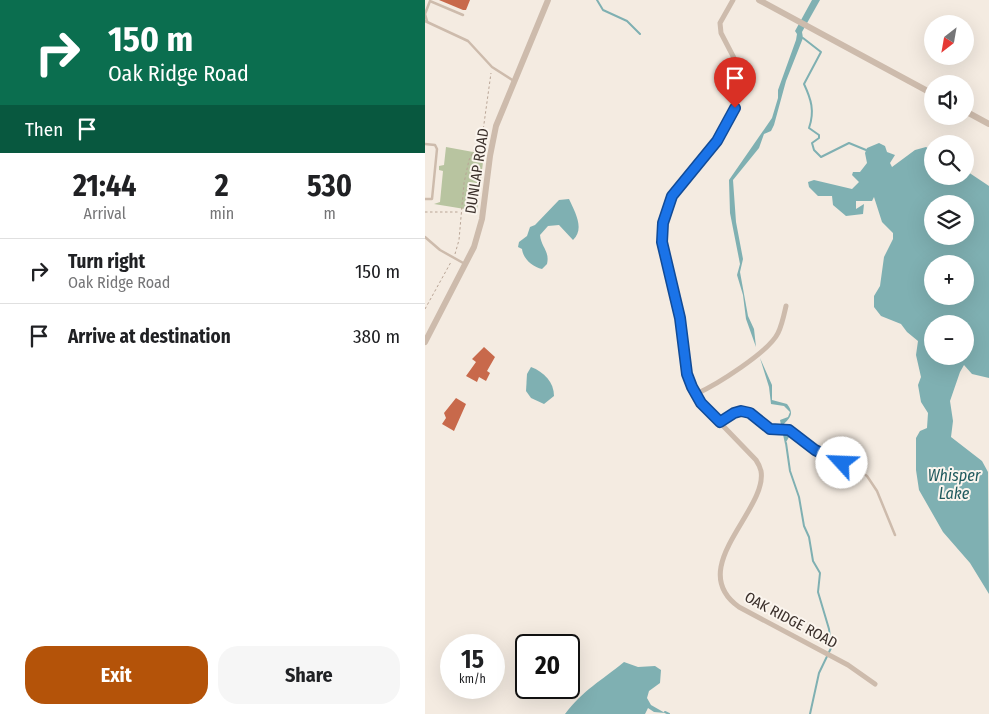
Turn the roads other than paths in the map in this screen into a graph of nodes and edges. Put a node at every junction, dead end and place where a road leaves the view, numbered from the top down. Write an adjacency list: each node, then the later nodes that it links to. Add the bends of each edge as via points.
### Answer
1 (548, 0): 6 (street, DUNLAP ROAD)
2 (733, 0): 16 (street, OAK RIDGE ROAD, via 720,22 721,33 739,72 735,108 717,141 672,196 663,223 662,242 680,318 687,374)
3 (759, 0): 7 (street)
4 (463, 15): 5 (lane, via 430,1 425,14)
5 (427, 22): 6 (lane, via 468,41 492,67)
6 (514, 81): 13 (street, DUNLAP ROAD, via 495,131 481,224)
7 (924, 89)
8 (974, 116): 9 (street)
9 (989, 124)
10 (425, 144): 11 (lane, via 435,145 437,149 432,199)
11 (425, 199)
12 (425, 237): 13 (lane, via 440,250)
13 (467, 264): 15 (street, DUNLAP ROAD)
14 (786, 306): 16 (street, via 778,333 768,346)
15 (425, 342)
16 (696, 394): 17 (street, OAK RIDGE ROAD)
17 (720, 422): 18 (lane, via 734,413 750,413 770,429 787,430 815,450 867,476 877,490); 19 (street, OAK RIDGE ROAD, via 757,460 761,471 759,489 723,561 721,581 727,597 739,608 848,665)
18 (895, 535)
19 (875, 684)

